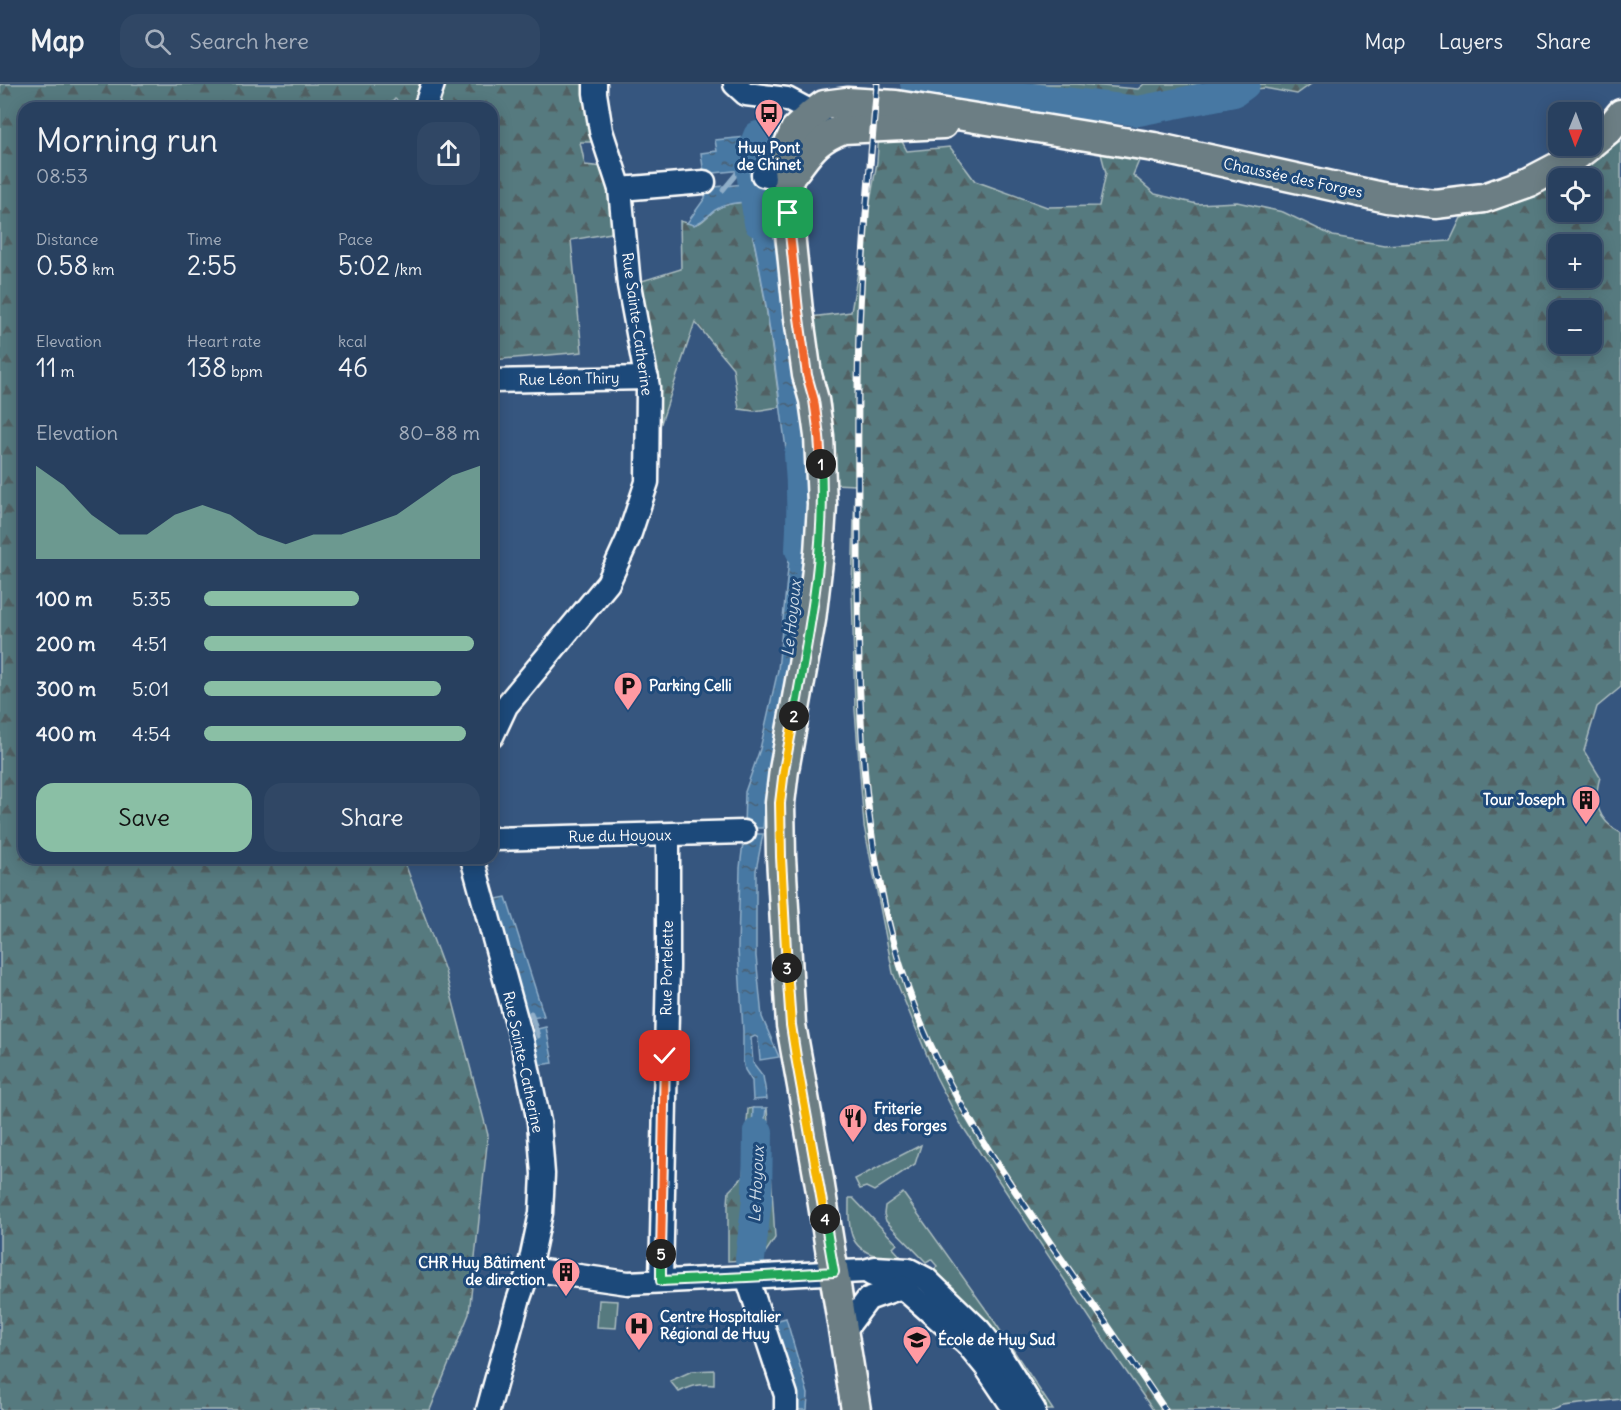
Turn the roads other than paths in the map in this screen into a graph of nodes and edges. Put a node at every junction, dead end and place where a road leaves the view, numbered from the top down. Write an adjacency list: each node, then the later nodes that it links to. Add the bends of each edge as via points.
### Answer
1 (433, 84): 4 (street)
2 (595, 84): 10 (street, Rue Sainte-Catherine, via 601,131)
3 (735, 84): 6 (street, via 746,94 787,99 804,108)
4 (427, 102)
5 (1621, 114): 7 (main road, Chaussée des Forges)
6 (820, 124): 8 (main road, Chaussée des Forges, via 843,129 987,121 1154,147 1387,198 1435,204 1484,198 1529,182); 20 (main road, via 810,149 780,178 819,436 822,505 811,620 784,770 780,831 791,1025)
7 (1602, 135)
8 (1576, 156)
9 (705, 182): 10 (street)
10 (620, 189): 11 (street, Rue Sainte-Catherine, via 629,285)
11 (646, 378): 12 (street, Rue Léon Thiry); 13 (street, Rue Sainte-Catherine, via 646,482 608,583)
12 (498, 381)
13 (499, 703)
14 (744, 832): 15 (street, Rue du Hoyoux)
15 (668, 835): 16 (street, Rue du Hoyoux); 22 (street, Rue Portelette)
16 (498, 839)
17 (474, 864): 18 (street, Rue Sainte-Catherine, via 539,1122 541,1213)
18 (529, 1269): 22 (street, via 628,1283); 25 (street, Rue Sainte-Catherine)
19 (864, 1271): 20 (street); 23 (street); 29 (street, via 909,1270 926,1279 979,1330)
20 (834, 1272): 21 (street); 24 (main road)
21 (747, 1277): 22 (street); 26 (street, via 786,1395)
22 (661, 1281)
23 (902, 1287): 24 (street, via 868,1299); 28 (street, via 968,1345)
24 (844, 1331): 27 (main road)
25 (488, 1410)
26 (786, 1410)
27 (856, 1410)
28 (1015, 1410)
29 (1034, 1410)

